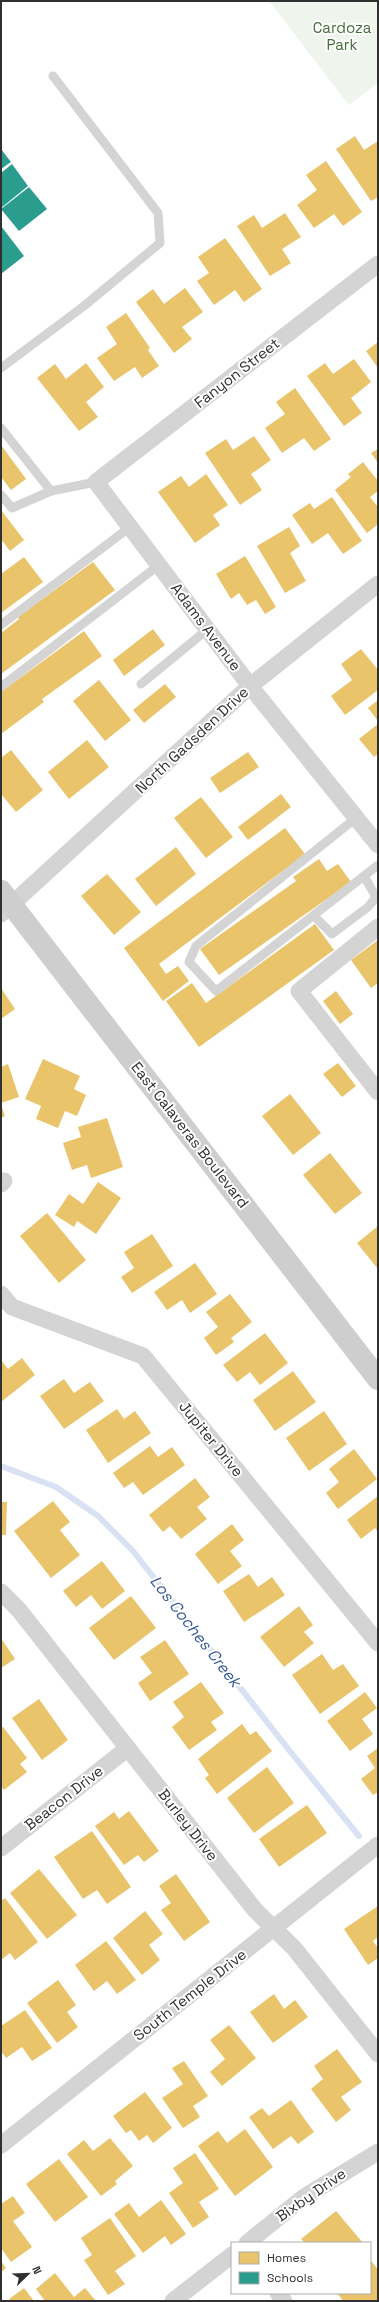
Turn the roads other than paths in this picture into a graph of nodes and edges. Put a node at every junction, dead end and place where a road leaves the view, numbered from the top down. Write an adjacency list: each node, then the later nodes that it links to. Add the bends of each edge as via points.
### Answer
1 (53, 76): 3 (lane, via 158,213 160,243 84,306)
2 (378, 264): 5 (street, Fanyon Street)
3 (1, 368)
4 (1, 428): 6 (lane)
5 (96, 482): 6 (lane); 8 (street, Adams Avenue)
6 (51, 491): 7 (lane, via 12,508)
7 (1, 495)
8 (130, 527): 9 (street, Adams Avenue); 11 (lane)
9 (159, 565): 12 (street, Adams Avenue); 15 (lane)
10 (378, 584): 14 (street, North Gadsden Drive)
11 (1, 625)
12 (208, 629): 13 (lane); 14 (street, Adams Avenue)
13 (141, 684)
14 (250, 686): 16 (street, Adams Avenue); 20 (street, North Gadsden Drive)
15 (1, 687)
16 (356, 818): 17 (street, Adams Avenue); 21 (lane, via 196,946 189,962 216,991)
17 (378, 845)
18 (378, 866): 19 (lane)
19 (364, 876): 21 (lane); 21 (lane, via 376,897 368,907 332,934)
20 (5, 903): 25 (main road, East Calaveras Boulevard)
21 (314, 916)
22 (378, 928): 23 (street, via 299,991)
23 (378, 1092)
24 (1, 1294): 27 (street, Jupiter Drive, via 12,1307 143,1356)
25 (378, 1379)
26 (1, 1592): 28 (street, Burley Drive, via 19,1610)
27 (378, 1643)
28 (128, 1748): 30 (street, Beacon Drive); 31 (street, Burley Drive, via 255,1910)
29 (378, 1845): 31 (street, South Temple Drive)
30 (1, 1848)
31 (274, 1929): 32 (street, Burley Drive, via 294,1948); 33 (street, South Temple Drive)
32 (378, 2054)
33 (1, 2145)
34 (378, 2152): 35 (street, Bixby Drive, via 309,2193)
35 (248, 2242)
36 (231, 2256): 37 (street)
37 (173, 2301)

